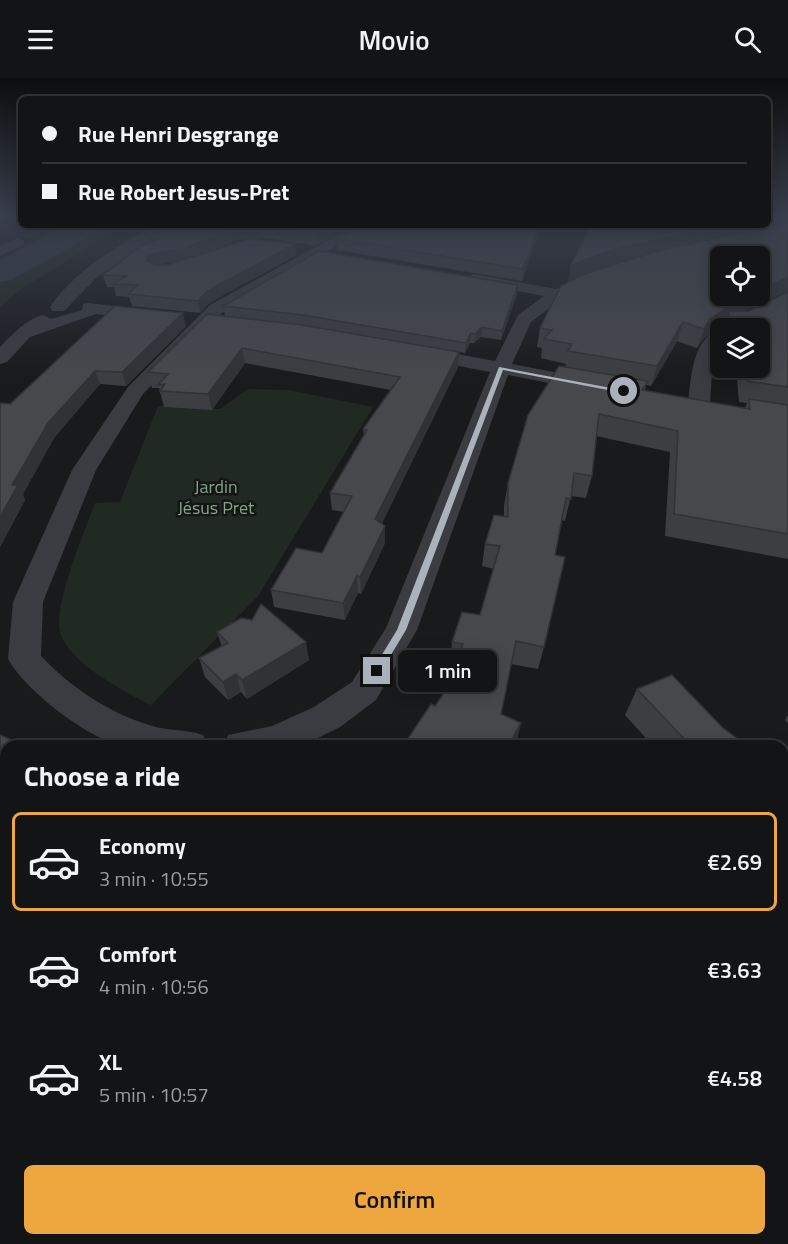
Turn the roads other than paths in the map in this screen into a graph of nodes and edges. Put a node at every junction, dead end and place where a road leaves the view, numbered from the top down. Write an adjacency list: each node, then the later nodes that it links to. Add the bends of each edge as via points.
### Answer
1 (99, 270): 6 (street)
2 (283, 270): 7 (street)
3 (615, 270): 5 (street)
4 (454, 276): 5 (street)
5 (558, 294): 11 (street, via 524,319)
6 (69, 310): 7 (street); 10 (street, via 24,333)
7 (195, 319): 14 (street, via 135,392 84,470 28,602)
8 (399, 350): 11 (street)
9 (710, 351): 13 (street, via 690,402)
10 (0, 358)
11 (501, 368): 12 (street); 16 (street, via 401,630 364,691 327,717)
12 (619, 390)
13 (721, 407)
14 (12, 667): 15 (street, via 37,675 76,706)
15 (151, 740)
16 (282, 740)

